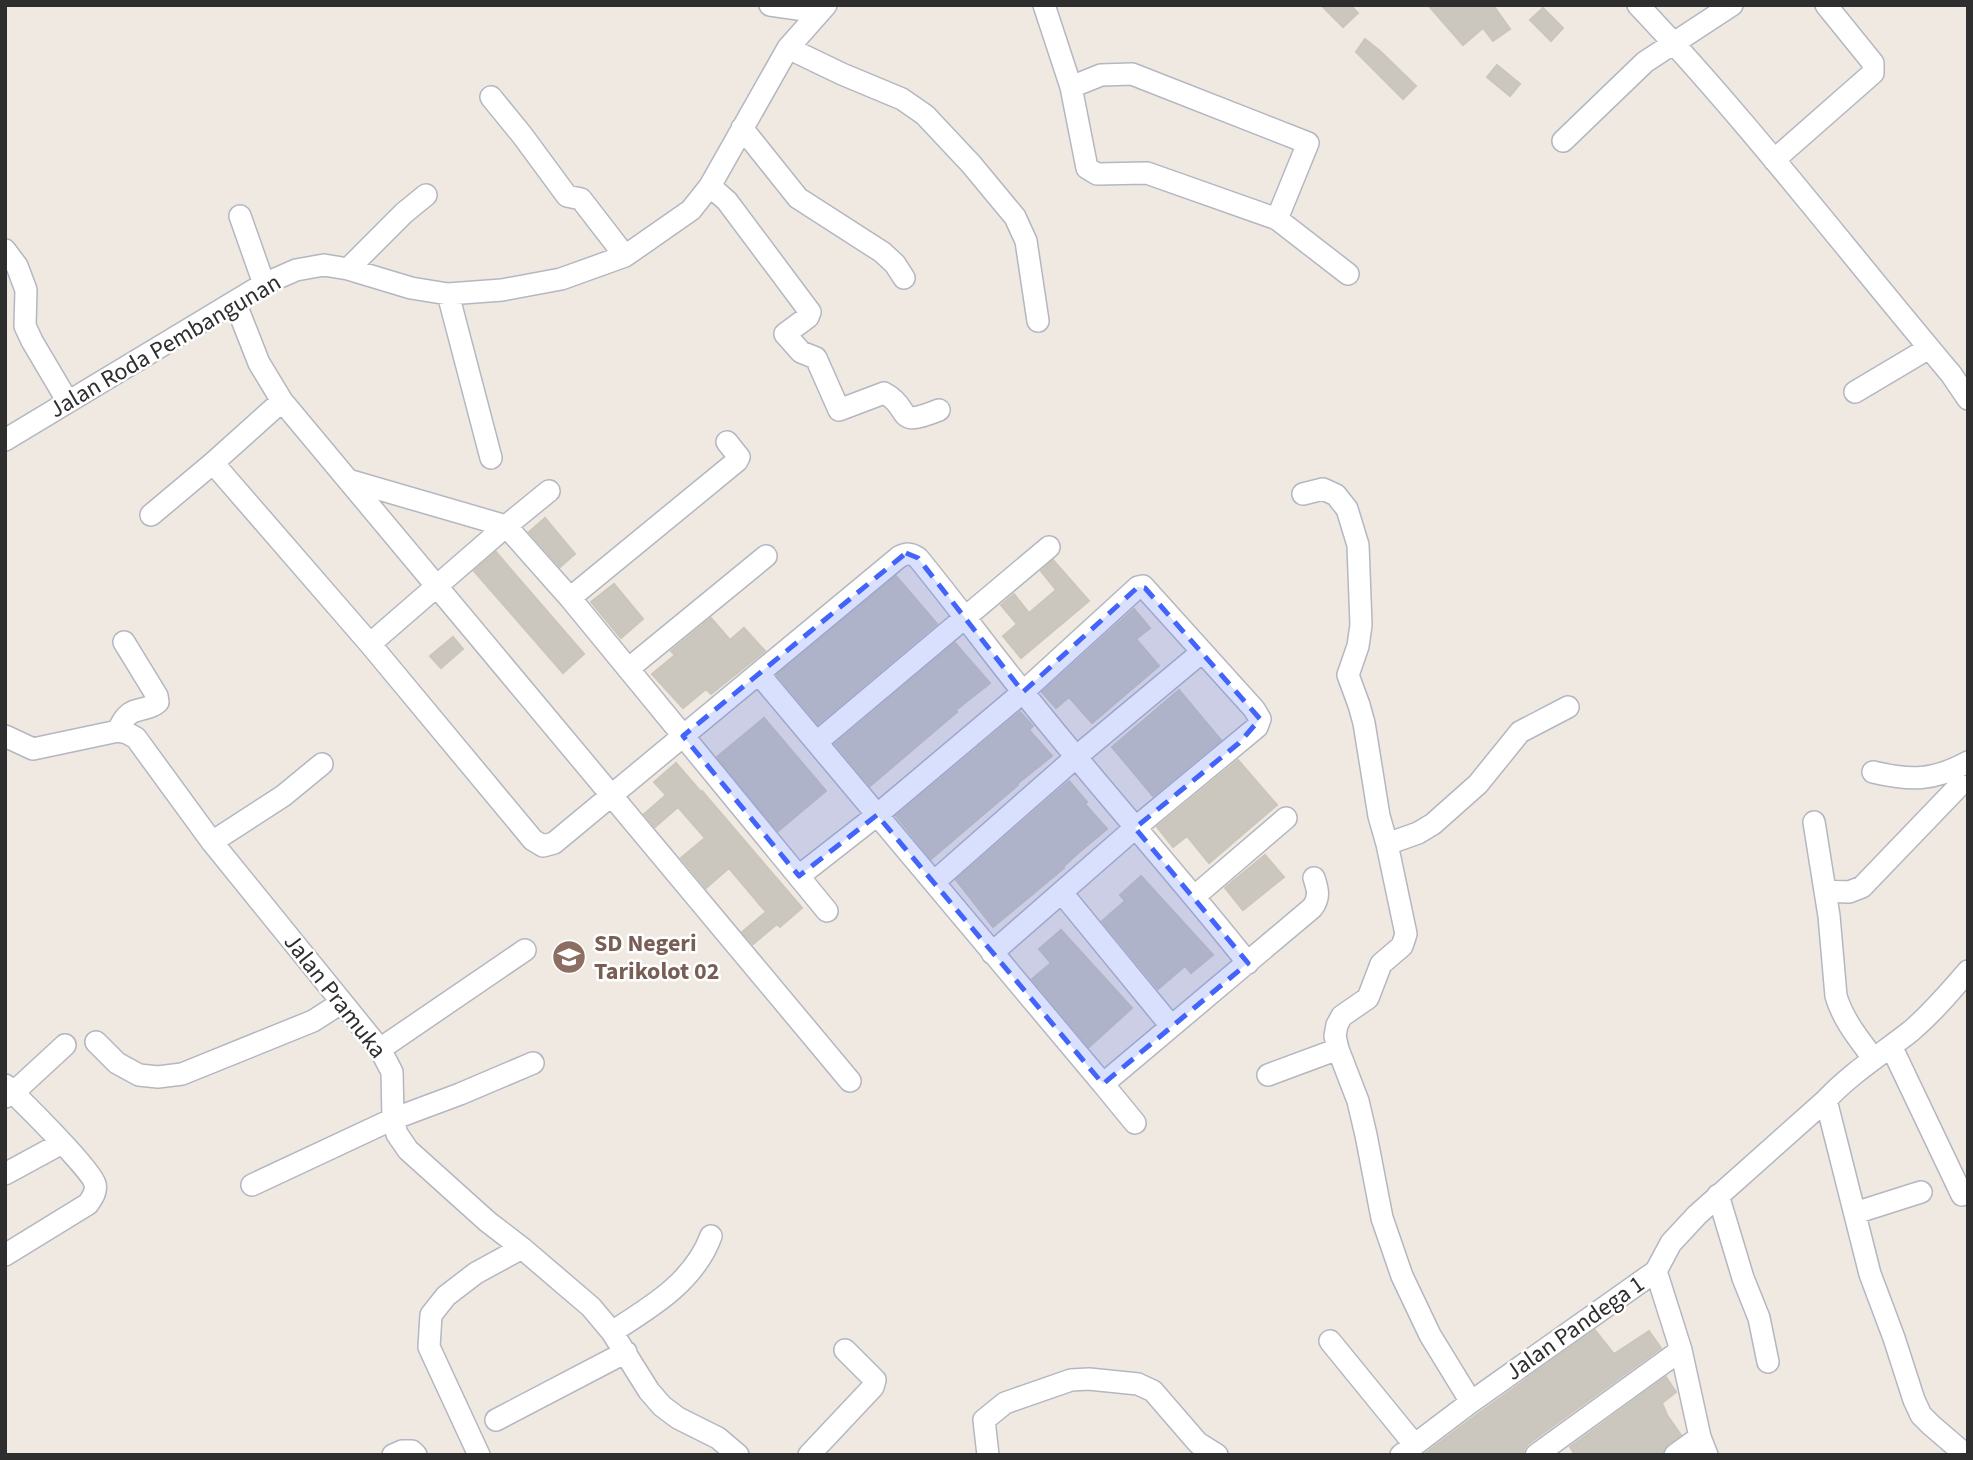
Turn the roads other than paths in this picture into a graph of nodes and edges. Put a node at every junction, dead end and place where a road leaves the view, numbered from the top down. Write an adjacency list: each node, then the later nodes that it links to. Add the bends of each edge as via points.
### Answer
1 (770, 5): 6 (street)
2 (1044, 5): 9 (street)
3 (1638, 5): 7 (street)
4 (1732, 5): 7 (street)
5 (1826, 5): 13 (street, via 1872,63 1873,72)
6 (823, 9): 8 (street, Jalan Roda Pembangunan)
7 (1674, 43): 12 (street, via 1644,62); 13 (street)
8 (788, 48): 11 (street, Jalan Roda Pembangunan); 26 (street, via 902,99 925,115 971,164 1015,217 1026,242)
9 (1071, 87): 17 (street, via 1087,168 1097,174 1147,173); 17 (street, via 1101,75 1132,74 1308,143)
10 (491, 97): 19 (street, via 566,196 581,199)
11 (743, 128): 14 (street, Jalan Roda Pembangunan); 22 (street, via 798,198 882,252)
12 (1563, 141)
13 (1774, 160): 27 (street)
14 (710, 186): 19 (street, Jalan Roda Pembangunan, via 691,210); 32 (street, via 727,201 810,312 785,334 800,352 816,358 839,410 884,393 909,418)
15 (426, 195): 20 (street)
16 (240, 216): 23 (street)
17 (1277, 219): 21 (street)
18 (5, 250): 31 (street, via 26,290 26,326)
19 (625, 256): 24 (street, Jalan Roda Pembangunan, via 561,279)
20 (348, 269): 23 (street, Jalan Roda Pembangunan, via 324,265 296,270); 24 (street, Jalan Roda Pembangunan)
21 (1348, 274)
22 (904, 278)
23 (264, 284): 25 (street, Jalan Roda Pembangunan)
24 (448, 294): 35 (street)
25 (235, 302): 30 (street, via 259,363); 31 (street, Jalan Roda Pembangunan)
26 (1038, 321)
27 (1929, 348): 28 (street); 29 (street)
28 (1855, 392)
29 (1968, 399)
30 (282, 401): 36 (street); 37 (street)
31 (68, 402): 33 (street, Jalan Roda Pembangunan)
32 (939, 410)
33 (5, 440)
34 (727, 442): 45 (street, via 737,453 737,461)
35 (491, 458)
36 (214, 463): 40 (street); 48 (street)
37 (348, 480): 41 (street); 44 (street)
38 (550, 491): 41 (street)
39 (1303, 494): 69 (street, via 1323,489 1336,495 1347,509 1358,545 1361,625 1349,676)
40 (151, 515)
41 (506, 526): 44 (street); 45 (street)
42 (1049, 547): 46 (street)
43 (766, 556): 50 (street)
44 (438, 585): 48 (street); 63 (street)
45 (570, 598): 50 (street)
46 (966, 617): 51 (street, via 918,558 906,553); 52 (street); 57 (street)
47 (124, 642): 54 (street, via 158,702 128,714)
48 (370, 645): 63 (street, via 533,840 543,846 554,843)
49 (1202, 652): 52 (street, via 1141,586); 58 (street); 67 (street, via 1254,709 1260,719 1257,727)
50 (628, 669): 56 (street)
51 (759, 674): 56 (street); 57 (street)
52 (1023, 692): 58 (street); 64 (street)
53 (1567, 707): 69 (street, via 1520,732 1478,784 1433,824)
54 (118, 731): 55 (street, via 33,749); 68 (street, Jalan Pramuka, via 136,738)
55 (5, 736)
56 (683, 736): 63 (street); 70 (street)
57 (817, 742): 64 (street)
58 (1076, 757): 67 (street); 72 (street)
59 (1968, 762): 61 (street, via 1922,779)
60 (322, 764): 68 (street, via 283,796)
61 (1873, 772)
62 (1960, 785): 73 (street, via 1861,887 1849,892)
63 (610, 795): 91 (street)
64 (877, 815): 70 (street); 72 (street)
65 (1286, 818): 75 (street)
66 (1814, 822): 73 (street)
67 (1135, 828): 74 (street); 75 (street)
68 (212, 842): 81 (street, Jalan Pramuka)
69 (1387, 844): 87 (street, via 1405,941 1381,964 1368,998 1342,1016 1335,1036)
70 (799, 876): 76 (street)
71 (1314, 878): 79 (street, via 1317,902)
72 (934, 882): 78 (street)
73 (1825, 891): 88 (street, via 1836,996)
74 (1062, 893): 78 (street); 82 (street)
75 (1195, 896): 79 (street)
76 (827, 911)
77 (525, 950): 86 (street)
78 (992, 953): 92 (street)
79 (1248, 962): 82 (street)
80 (1968, 971): 85 (street, via 1931,1012)
81 (341, 1003): 83 (street, via 313,1021 181,1074 139,1074 117,1063); 86 (street, Jalan Pramuka)
82 (1171, 1026): 92 (street)
83 (96, 1042)
84 (65, 1045): 93 (street)
85 (1891, 1046): 88 (street); 102 (street)
86 (380, 1049): 95 (street, Jalan Pramuka, via 392,1072)
87 (1338, 1049): 90 (street); 114 (street, via 1358,1101 1382,1218 1402,1276 1430,1335)
88 (1873, 1058): 94 (street)
89 (533, 1063): 95 (street)
90 (1268, 1075)
91 (850, 1081)
92 (1103, 1084): 96 (street)
93 (8, 1092): 97 (street)
94 (1826, 1100): 101 (street, Jalan Pandega 1); 103 (street)
95 (393, 1119): 99 (street); 105 (street, Jalan Pramuka, via 408,1150)
96 (1135, 1123)
97 (62, 1143): 98 (street); 106 (street, via 95,1180 93,1196)
98 (5, 1174)
99 (252, 1185)
100 (1922, 1192): 103 (street)
101 (1718, 1195): 107 (street, Jalan Pandega 1, via 1671,1243); 113 (street, via 1759,1318)
102 (1962, 1195)
103 (1855, 1213): 127 (street, via 1870,1274 1914,1400 1921,1415)
104 (711, 1236): 108 (street, via 692,1270 662,1299)
105 (522, 1248): 108 (street, Jalan Pramuka, via 591,1307); 120 (street, via 476,1273 446,1296 431,1315 429,1346)
106 (5, 1255)
107 (1656, 1271): 111 (street); 114 (street, Jalan Pandega 1)
108 (612, 1332): 112 (street, Jalan Pramuka)
109 (1329, 1341): 117 (street, via 1367,1384)
110 (845, 1350): 122 (street, via 875,1380 873,1387)
111 (1681, 1350): 116 (street); 125 (street)
112 (626, 1352): 115 (street); 121 (street, Jalan Pramuka, via 662,1406)
113 (1768, 1362)
114 (1471, 1402): 117 (street, Jalan Pandega 1)
115 (496, 1420)
116 (1703, 1446): 126 (street)
117 (1408, 1450)
118 (393, 1455): 119 (street, via 402,1451)
119 (416, 1455)
120 (479, 1455)
121 (738, 1455)
122 (808, 1455)
123 (988, 1455): 124 (street, via 984,1420 1000,1405 1071,1380 1089,1379 1138,1384 1153,1391 1198,1443)
124 (1217, 1455)
125 (1536, 1455)
126 (1675, 1455)
127 (1966, 1455)

